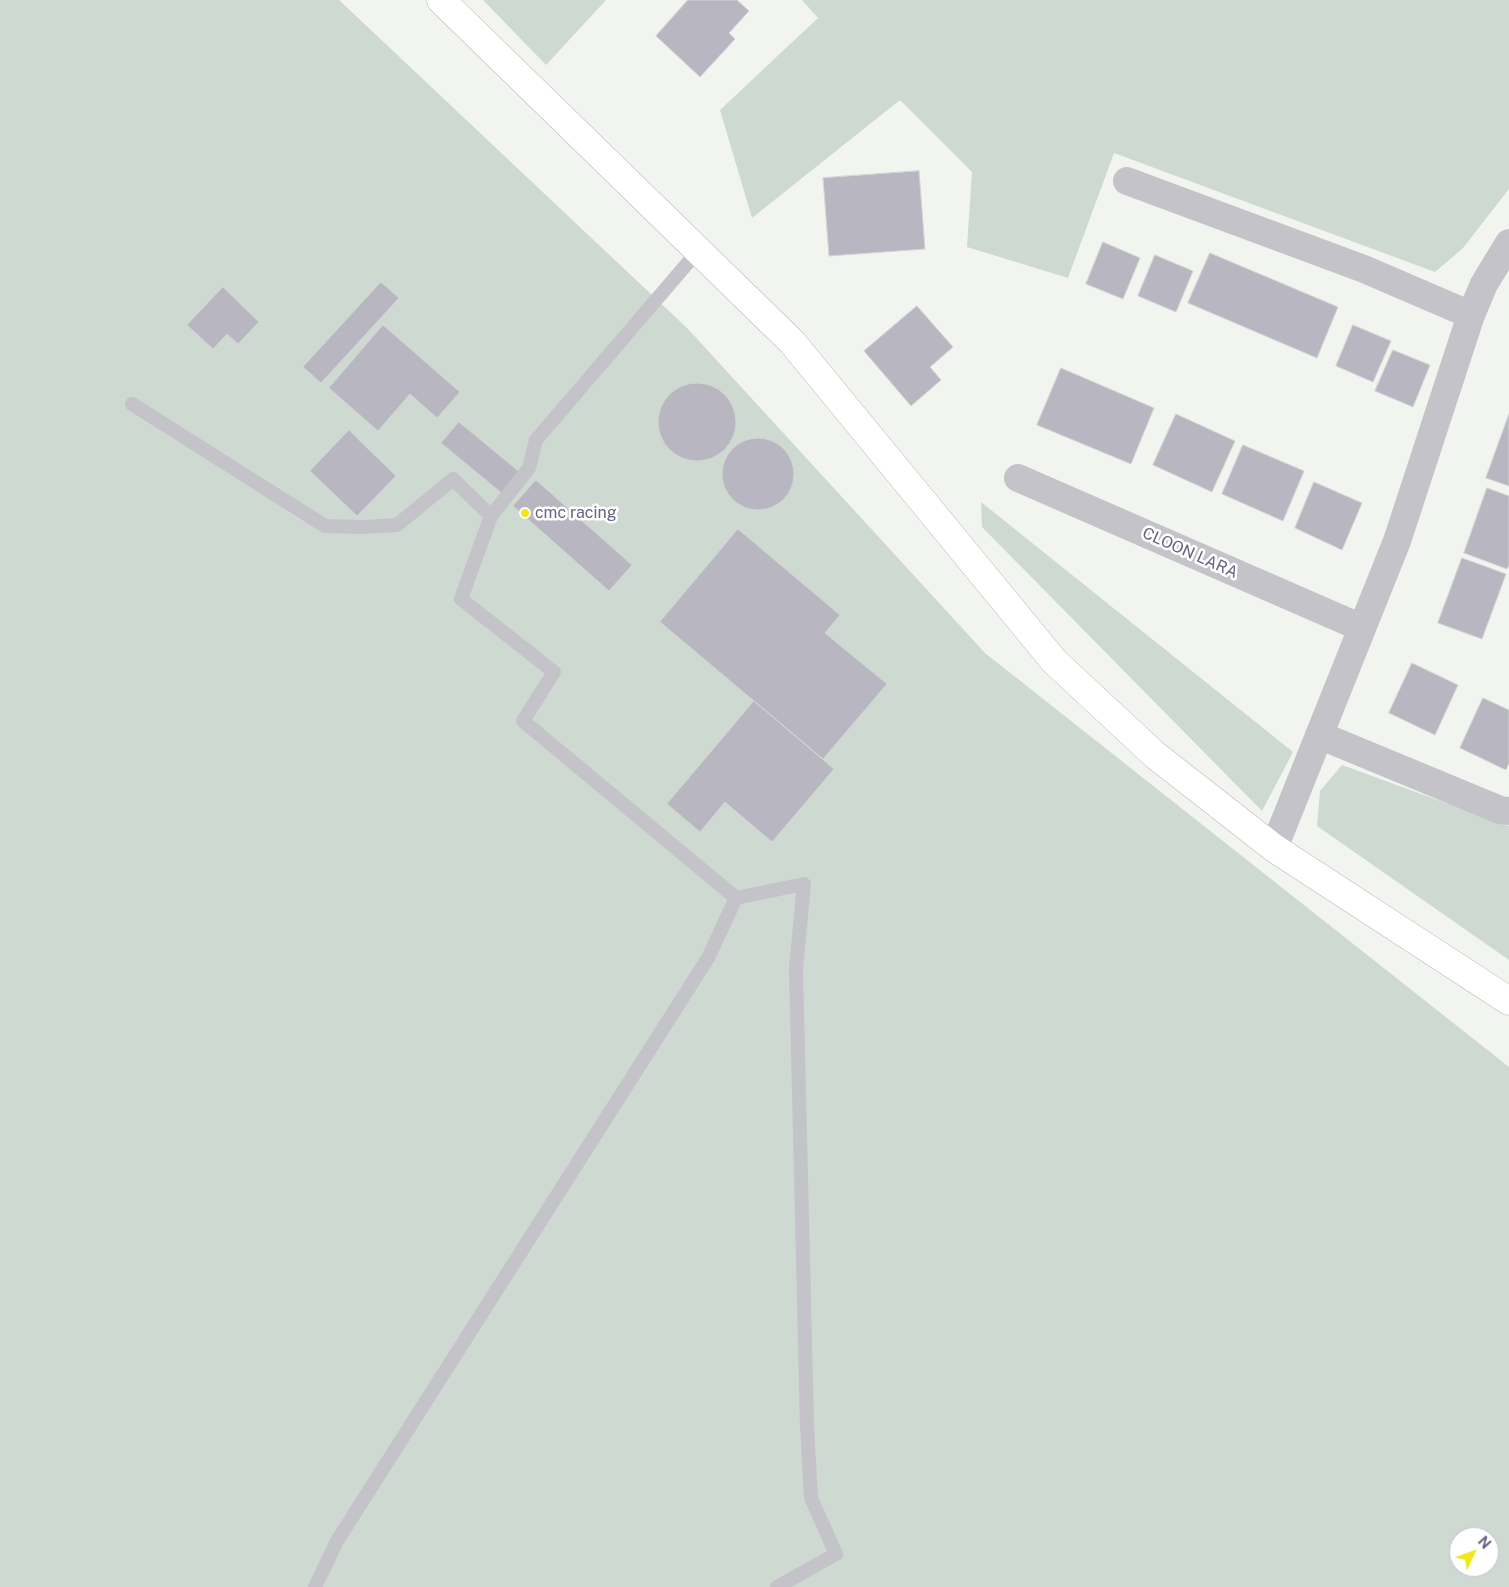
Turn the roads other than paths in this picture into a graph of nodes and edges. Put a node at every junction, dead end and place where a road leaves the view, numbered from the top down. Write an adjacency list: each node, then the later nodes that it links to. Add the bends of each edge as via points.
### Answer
1 (441, 0): 4 (main road)
2 (1127, 181): 5 (street, via 1364,269)
3 (1509, 243): 5 (street, via 1484,284)
4 (698, 251): 8 (lane, via 536,440 529,468); 12 (main road, via 792,342 1054,660 1154,755)
5 (1471, 315): 9 (street, via 1397,541)
6 (132, 404): 8 (lane, via 325,526 364,528 397,525 453,479)
7 (1018, 478): 9 (street, CLOON LARA)
8 (491, 516): 13 (lane, via 461,599 554,672 523,721)
9 (1362, 628): 10 (street)
10 (1319, 735): 11 (street); 12 (street)
11 (1509, 811)
12 (1274, 848): 14 (main road)
13 (736, 898): 15 (lane, via 708,958 337,1541); 16 (lane, via 804,884 796,969 807,1426 811,1498 836,1554)
14 (1509, 1001)
15 (315, 1587)
16 (777, 1587)

